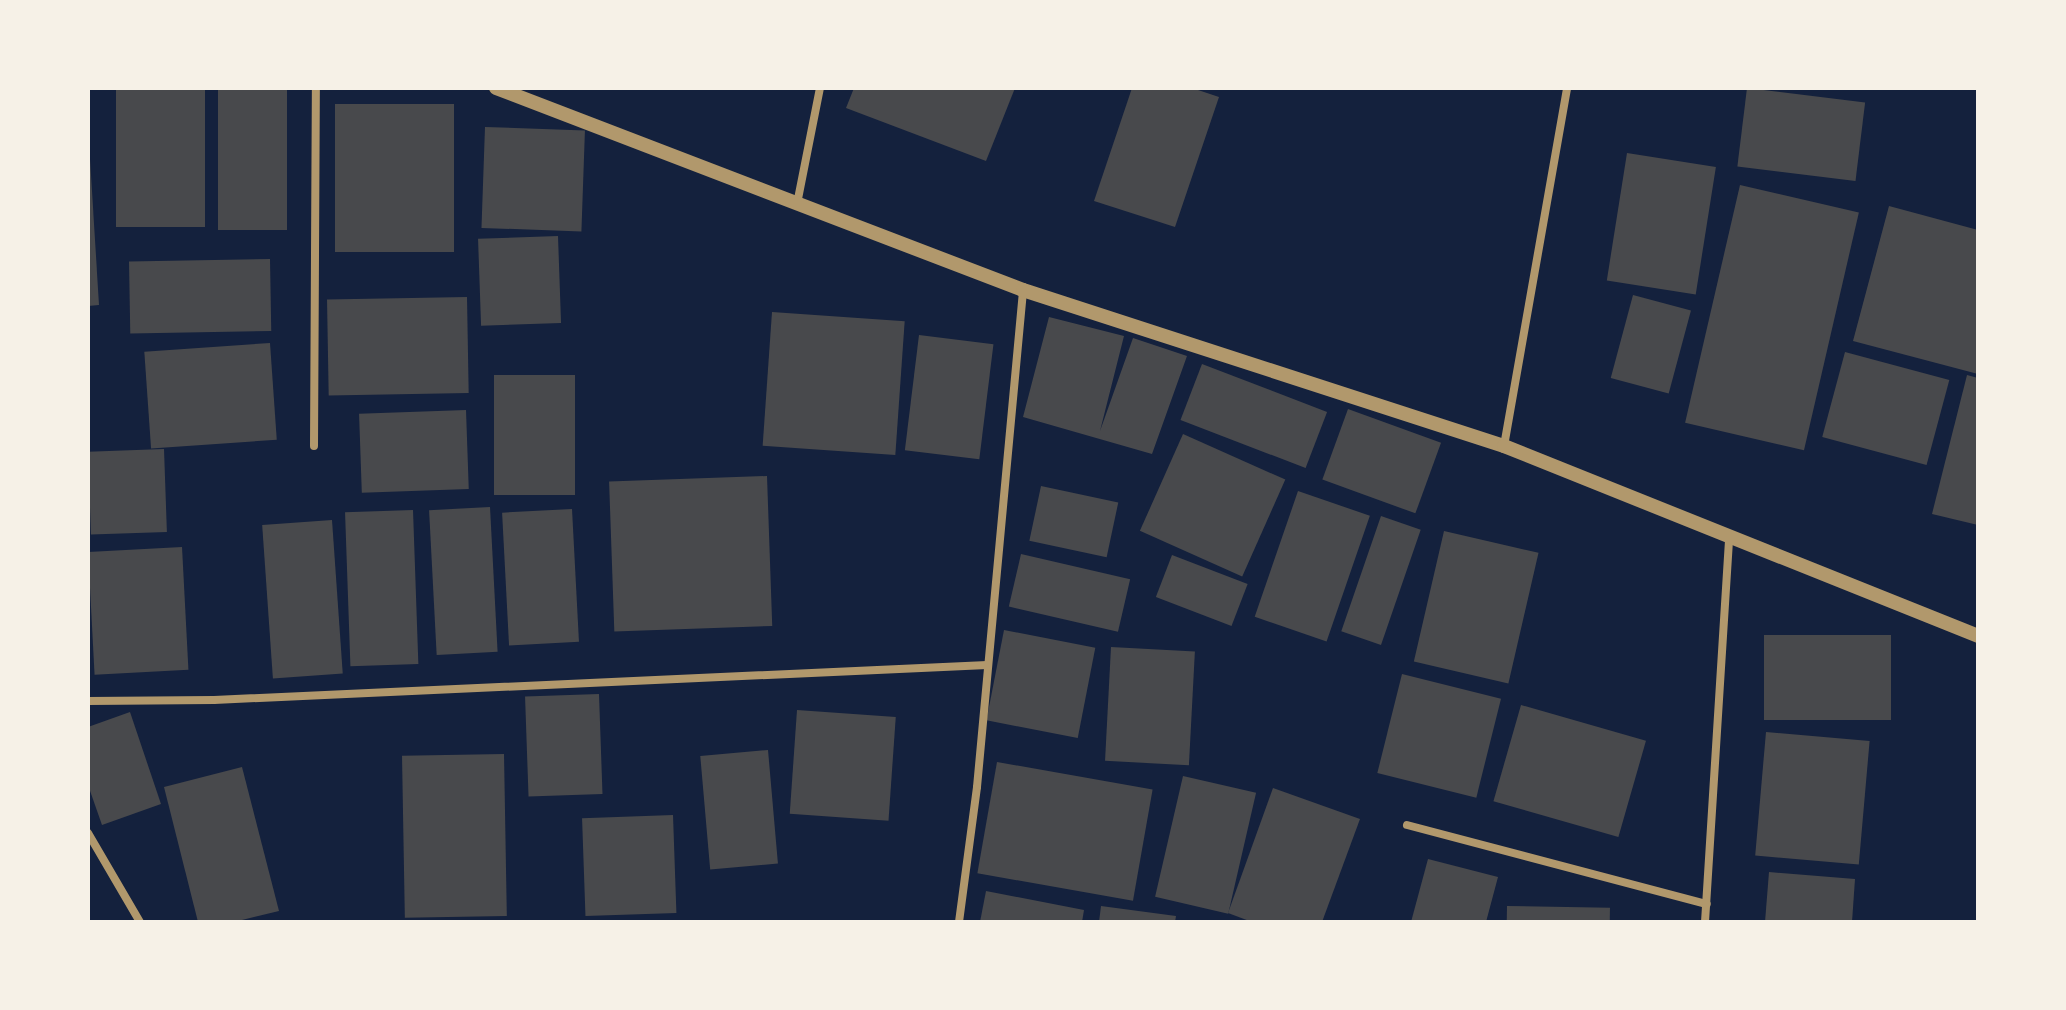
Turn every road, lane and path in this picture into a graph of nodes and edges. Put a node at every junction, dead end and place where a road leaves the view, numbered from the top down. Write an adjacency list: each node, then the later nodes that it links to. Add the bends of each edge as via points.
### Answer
1 (316, 88): 7 (street)
2 (496, 88): 5 (street)
3 (820, 88): 5 (street)
4 (1567, 88): 8 (street)
5 (797, 204): 6 (street)
6 (1023, 290): 8 (street); 11 (street)
7 (314, 446)
8 (1504, 446): 9 (street)
9 (1729, 535): 10 (street); 15 (street)
10 (1978, 636)
11 (987, 665): 12 (street, via 214,700); 17 (street)
12 (88, 701)
13 (1407, 825): 15 (street)
14 (88, 833): 16 (street)
15 (1707, 904): 18 (street)
16 (140, 922)
17 (959, 922)
18 (1705, 922)

